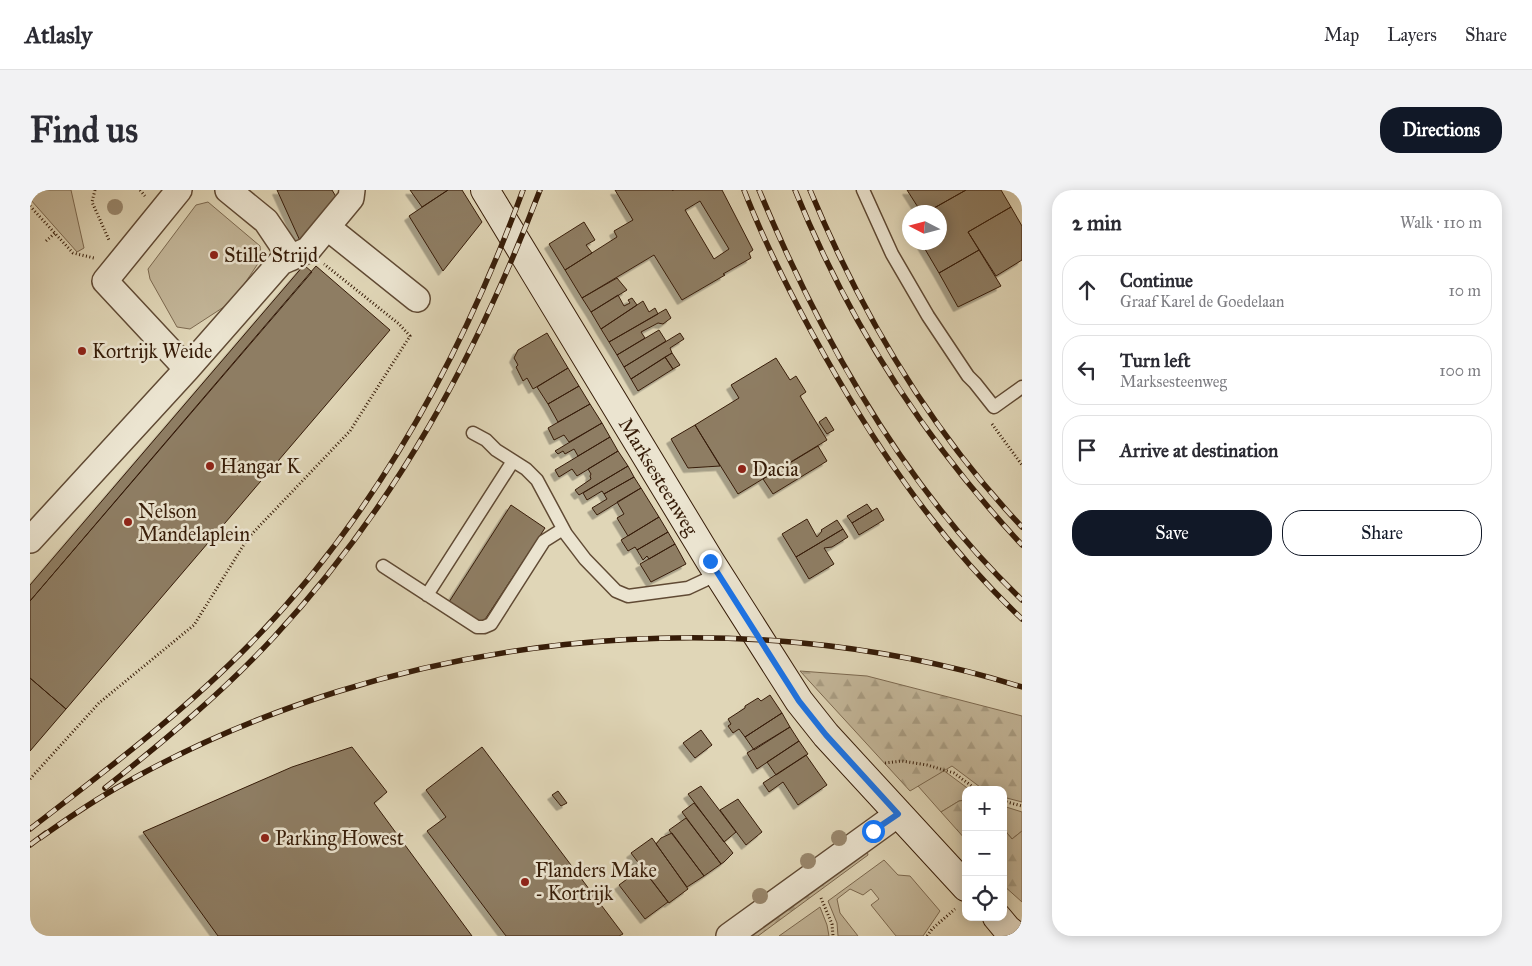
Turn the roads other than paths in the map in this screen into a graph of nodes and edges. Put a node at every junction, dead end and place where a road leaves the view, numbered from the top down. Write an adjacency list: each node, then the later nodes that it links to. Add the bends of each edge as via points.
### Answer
1 (179, 190): 9 (street, via 105,281)
2 (228, 190): 7 (street)
3 (485, 190): 16 (street, Marksesteenweg)
4 (863, 190): 10 (lane, via 892,254 968,376 994,407)
5 (350, 193): 6 (street)
6 (327, 228): 7 (street); 8 (street)
7 (299, 254): 9 (street, via 282,262)
8 (417, 299)
9 (187, 369): 14 (street)
10 (1022, 387)
11 (473, 433): 12 (lane)
12 (513, 461): 13 (lane, via 537,480); 17 (lane)
13 (563, 529): 16 (lane, via 585,559 616,591 628,596 688,588); 17 (lane, via 544,542 491,624 477,627)
14 (30, 540)
15 (383, 566): 17 (lane)
16 (718, 574): 18 (street, Marksesteenweg, via 799,701)
17 (427, 595)
18 (898, 814): 19 (street, Marksesteenweg); 23 (street)
19 (962, 895)
20 (1007, 912): 21 (street)
21 (1022, 916)
22 (1000, 921): 24 (street)
23 (729, 936)
24 (1016, 936)

